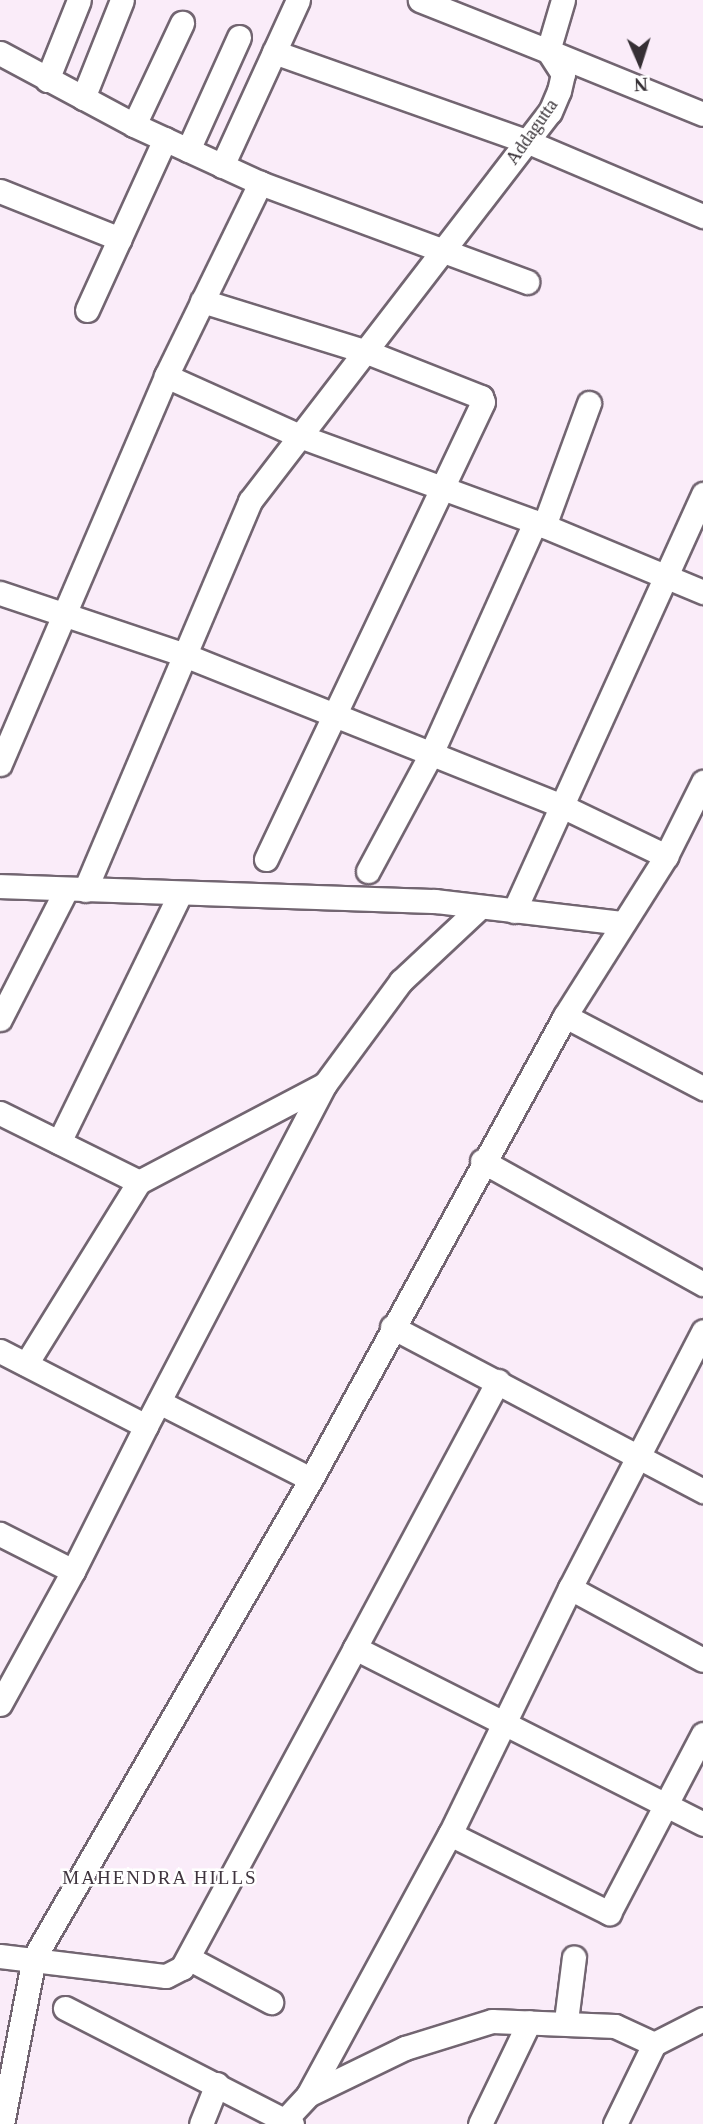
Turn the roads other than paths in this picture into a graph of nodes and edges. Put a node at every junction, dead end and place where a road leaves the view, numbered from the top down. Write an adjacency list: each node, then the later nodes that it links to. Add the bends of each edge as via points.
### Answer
1 (79, 0): 11 (street)
2 (122, 0): 12 (street)
3 (298, 0): 9 (street)
4 (420, 0): 8 (street)
5 (563, 0): 8 (street)
6 (182, 23): 14 (street)
7 (239, 37): 17 (street)
8 (548, 51): 13 (street); 16 (street, Addagutta, via 563,74 550,112)
9 (274, 52): 16 (street); 18 (street)
10 (0, 54): 11 (street)
11 (47, 80): 12 (street)
12 (83, 98): 14 (street)
13 (703, 114)
14 (134, 125): 15 (street)
15 (164, 139): 17 (street); 22 (street)
16 (526, 141): 21 (street); 23 (street, Addagutta)
17 (188, 150): 18 (street)
18 (222, 166): 19 (street)
19 (260, 183): 23 (street); 25 (street)
20 (0, 191): 22 (street)
21 (703, 216)
22 (120, 239): 26 (street)
23 (444, 252): 24 (street); 27 (street, Addagutta)
24 (527, 282)
25 (202, 301): 27 (street); 28 (street)
26 (87, 310)
27 (366, 352): 30 (street, Addagutta); 31 (street, via 481,397 483,407)
28 (166, 376): 30 (street); 37 (street)
29 (589, 403): 33 (street)
30 (302, 437): 31 (street); 38 (street, Addagutta, via 250,501)
31 (441, 489): 33 (street); 39 (street)
32 (703, 494): 34 (street)
33 (540, 524): 34 (street); 40 (street)
34 (668, 578): 35 (street); 43 (street)
35 (703, 592)
36 (0, 593): 37 (street)
37 (64, 615): 38 (street); 41 (street)
38 (182, 654): 39 (street); 48 (street, Addagutta)
39 (332, 716): 40 (street); 45 (street)
40 (430, 756): 43 (street); 46 (street)
41 (0, 764)
42 (703, 782): 44 (street)
43 (560, 805): 44 (street); 51 (street)
44 (666, 856): 52 (street)
45 (266, 859)
46 (368, 871)
47 (0, 886): 48 (street)
48 (75, 890): 49 (street); 54 (street, Addagutta)
49 (180, 894): 50 (street, via 435,901); 58 (street)
50 (480, 907): 51 (street); 55 (street, via 401,981)
51 (514, 911): 52 (street)
52 (623, 923): 53 (street)
53 (565, 1016): 56 (street); 59 (street)
54 (0, 1019)
55 (325, 1084): 60 (street); 68 (street)
56 (703, 1088)
57 (0, 1113): 58 (street)
58 (59, 1142): 60 (street)
59 (482, 1161): 61 (street); 62 (street)
60 (139, 1182): 66 (street)
61 (703, 1284)
62 (392, 1327): 67 (street); 71 (street)
63 (703, 1331): 65 (street)
64 (0, 1351): 66 (street)
65 (696, 1360): 70 (street)
66 (26, 1364): 69 (street)
67 (498, 1381): 70 (street); 76 (street)
68 (159, 1402): 69 (street); 71 (street)
69 (146, 1426): 74 (street)
70 (637, 1455): 72 (street); 75 (street)
71 (311, 1479): 86 (street)
72 (703, 1491)
73 (0, 1534): 74 (street)
74 (73, 1571): 78 (street)
75 (570, 1588): 77 (street); 79 (street)
76 (355, 1648): 79 (street); 87 (street, via 259,1820)
77 (703, 1660)
78 (0, 1704)
79 (503, 1724): 81 (street); 83 (street)
80 (703, 1734): 81 (street)
81 (668, 1805): 82 (street); 83 (street, via 609,1913)
82 (703, 1824)
83 (450, 1834): 95 (street)
84 (0, 1956): 86 (street)
85 (574, 1957): 91 (street)
86 (34, 1958): 87 (street, via 166,1976); 97 (street)
87 (190, 1959): 88 (street)
88 (271, 2002)
89 (65, 2008): 94 (street)
90 (703, 2019): 93 (street)
91 (566, 2021): 92 (street); 93 (street, via 615,2026)
92 (529, 2022): 95 (street, via 492,2021 405,2048); 99 (street)
93 (653, 2044): 100 (street)
94 (217, 2084): 96 (street); 98 (street)
95 (308, 2095): 96 (street)
96 (288, 2122)
97 (2, 2124)
98 (201, 2124)
99 (480, 2124)
100 (615, 2124)

